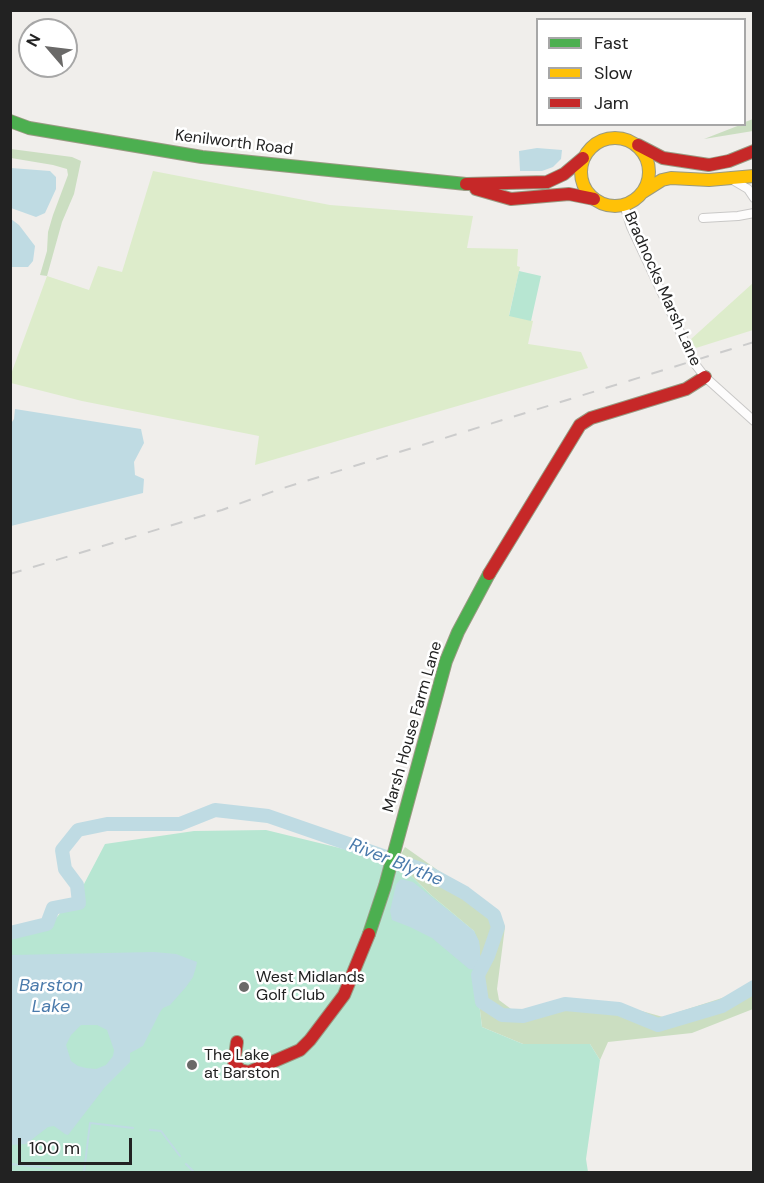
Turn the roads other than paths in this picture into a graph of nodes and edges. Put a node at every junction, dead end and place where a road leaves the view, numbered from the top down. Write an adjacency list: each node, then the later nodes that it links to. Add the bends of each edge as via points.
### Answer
1 (10, 121): 7 (main road, Kenilworth Road, via 29,128 202,157)
2 (638, 146): 3 (main road, via 663,158 709,165); 4 (main road, via 627,139 604,139 595,143); 8 (main road, via 646,155 649,168)
3 (753, 152)
4 (583, 158): 7 (main road, Kenilworth Road, via 547,182); 10 (main road, via 581,180)
5 (753, 176): 6 (main road)
6 (731, 179): 8 (main road, via 671,178); 9 (street, via 748,189)
7 (456, 184): 10 (main road, Kenilworth Road, via 511,199 569,194)
8 (643, 192): 11 (main road)
9 (753, 198)
10 (594, 199): 11 (main road, via 603,204)
11 (624, 205): 14 (street, Bradnocks Marsh Lane, via 695,364)
12 (753, 213): 13 (street)
13 (703, 218)
14 (705, 378): 15 (street, Bradnocks Marsh Lane); 16 (main road, Marsh House Farm Lane, via 686,388 591,418 572,436 499,557 446,661 385,886 344,995 300,1050 268,1065 249,1072 240,1070 234,1062)
15 (753, 421)
16 (237, 1042)

